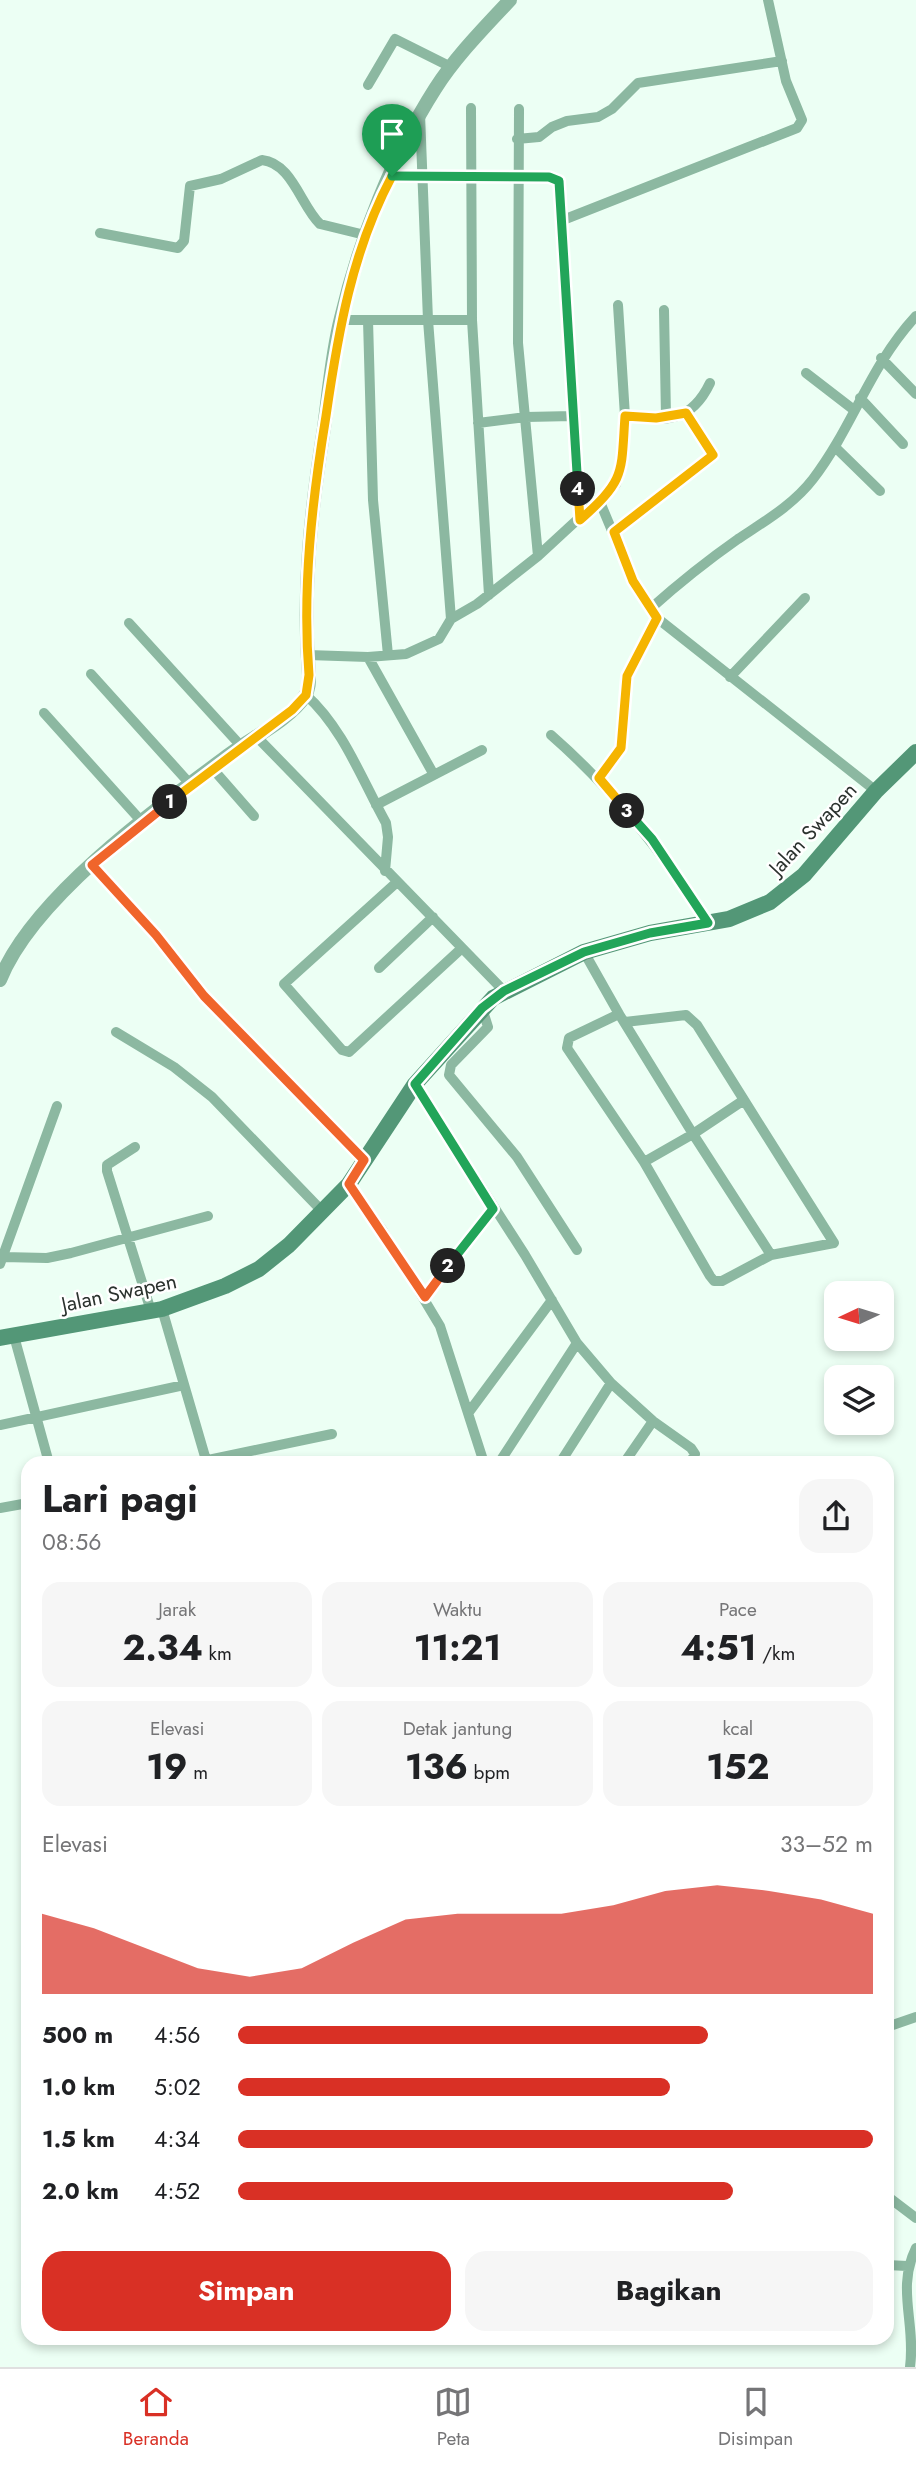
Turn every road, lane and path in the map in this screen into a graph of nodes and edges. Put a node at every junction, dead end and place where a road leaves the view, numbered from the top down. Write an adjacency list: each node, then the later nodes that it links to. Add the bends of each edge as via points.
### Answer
1 (510, 0): 4 (street)
2 (768, 0): 3 (street)
3 (782, 61): 9 (street, via 638,83 598,117 552,127 539,138); 14 (street, via 800,110 802,120 797,128)
4 (451, 67): 5 (street, via 397,39); 8 (street)
5 (368, 85)
6 (471, 108): 12 (street)
7 (519, 108): 9 (street)
8 (420, 114): 10 (street); 11 (street)
9 (517, 139): 13 (street)
10 (392, 176): 11 (street); 16 (street)
11 (424, 176): 12 (street); 22 (street)
12 (470, 176): 13 (street); 23 (street)
13 (519, 178): 14 (street, via 559,181); 31 (street, via 518,343)
14 (563, 220): 32 (street)
15 (100, 233): 16 (street, via 178,248 184,241 190,186 221,179 262,160 274,164 295,186 320,224)
16 (365, 235): 20 (street)
17 (618, 304): 33 (street)
18 (664, 310): 34 (street)
19 (915, 318): 24 (street)
20 (340, 320): 21 (street); 48 (street, via 314,491)
21 (368, 320): 22 (street); 49 (street, via 373,500)
22 (428, 320): 23 (street); 46 (street)
23 (472, 320): 35 (street)
24 (881, 358): 27 (street); 28 (street)
25 (806, 373): 29 (street)
26 (710, 383): 30 (street, via 701,401)
27 (916, 394)
28 (860, 398): 29 (street); 36 (street)
29 (854, 410): 37 (street)
30 (686, 413): 34 (street); 41 (street, via 711,450 710,459)
31 (526, 416): 32 (street); 35 (street); 42 (street)
32 (573, 416): 40 (street)
33 (625, 416): 34 (street); 39 (street, via 621,473)
34 (666, 417)
35 (478, 423): 43 (street)
36 (904, 444)
37 (835, 447): 38 (street); 45 (street, via 787,507 737,540)
38 (880, 491)
39 (600, 502): 40 (street); 41 (street)
40 (580, 520): 42 (street)
41 (614, 532): 45 (street, via 633,581)
42 (538, 556): 43 (street)
43 (489, 595): 46 (street)
44 (805, 598): 52 (street)
45 (654, 613): 52 (street); 62 (street, via 627,676 621,748)
46 (452, 619): 49 (street, via 439,639 414,652)
47 (128, 623): 57 (street)
48 (308, 655): 50 (street); 53 (street)
49 (388, 655): 50 (street)
50 (368, 657): 61 (street)
51 (91, 674): 63 (street)
52 (730, 677): 64 (street)
53 (306, 695): 55 (street); 65 (street, via 332,723)
54 (44, 713): 67 (street)
55 (256, 735): 57 (street); 69 (street)
56 (551, 735): 62 (street)
57 (241, 746): 60 (street)
58 (482, 750): 61 (street)
59 (916, 752): 64 (main road, Jalan Swapen)
60 (212, 768): 63 (street); 66 (street)
61 (434, 775): 65 (street)
62 (599, 778): 72 (street, via 652,839)
63 (191, 785): 67 (street)
64 (876, 791): 72 (main road, Jalan Swapen, via 786,891 748,912)
65 (376, 805): 69 (street, via 388,829)
66 (254, 816)
67 (143, 824): 68 (street)
68 (92, 865): 76 (street, via 20,940); 86 (street, via 204,996)
69 (385, 871): 70 (street)
70 (396, 883): 71 (street); 73 (street, via 284,984 342,1050 349,1052)
71 (433, 917): 73 (street); 75 (street)
72 (708, 923): 74 (main road, Jalan Swapen)
73 (462, 948): 77 (street)
74 (584, 952): 77 (main road, Jalan Swapen); 79 (street)
75 (379, 968)
76 (0, 980)
77 (504, 991): 78 (main road, Jalan Swapen)
78 (482, 1008): 81 (main road, Jalan Swapen); 93 (street, via 488,1027 451,1065 449,1075 517,1157)
79 (622, 1018): 82 (street, via 690,1017); 84 (street); 87 (street, via 569,1038 566,1044)
80 (116, 1031): 90 (street, via 212,1097)
81 (415, 1084): 86 (main road, Jalan Swapen); 89 (street)
82 (744, 1100): 84 (street); 94 (street, via 834,1242)
83 (57, 1106): 95 (street)
84 (693, 1133): 87 (street); 94 (street)
85 (135, 1147): 92 (street, via 106,1168)
86 (364, 1160): 88 (main road, Jalan Swapen)
87 (644, 1162): 94 (street, via 714,1281 728,1279)
88 (349, 1184): 90 (main road, Jalan Swapen); 96 (street)
89 (493, 1209): 96 (street); 97 (street)
90 (323, 1212): 98 (main road, Jalan Swapen, via 259,1269)
91 (208, 1216): 92 (street)
92 (128, 1238): 95 (street, via 47,1258); 98 (street)
93 (577, 1250)
94 (771, 1255)
95 (1, 1260)
96 (425, 1297): 103 (street, via 453,1359)
97 (552, 1300): 100 (street); 103 (street)
98 (157, 1310): 99 (main road, Jalan Swapen); 102 (street)
99 (7, 1337): 104 (street)
100 (577, 1343): 101 (street); 112 (street)
101 (611, 1382): 105 (street); 113 (street)
102 (184, 1385): 104 (street); 109 (street)
103 (469, 1412): 111 (street)
104 (37, 1417): 106 (street); 108 (street)
105 (653, 1421): 114 (street); 115 (street, via 691,1448)
106 (0, 1425)
107 (332, 1434): 110 (street)
108 (47, 1456)
109 (205, 1456)
110 (225, 1456)
111 (482, 1456)
112 (504, 1456)
113 (564, 1456)
114 (629, 1456)
115 (694, 1456)
116 (21, 1504): 117 (street)
117 (0, 1508)
118 (916, 2017): 119 (street)
119 (894, 2025)
120 (894, 2201): 121 (street)
121 (916, 2218)
122 (916, 2248): 124 (street)
123 (894, 2266): 124 (street)
124 (907, 2266): 125 (street, via 913,2335)
125 (909, 2367)

